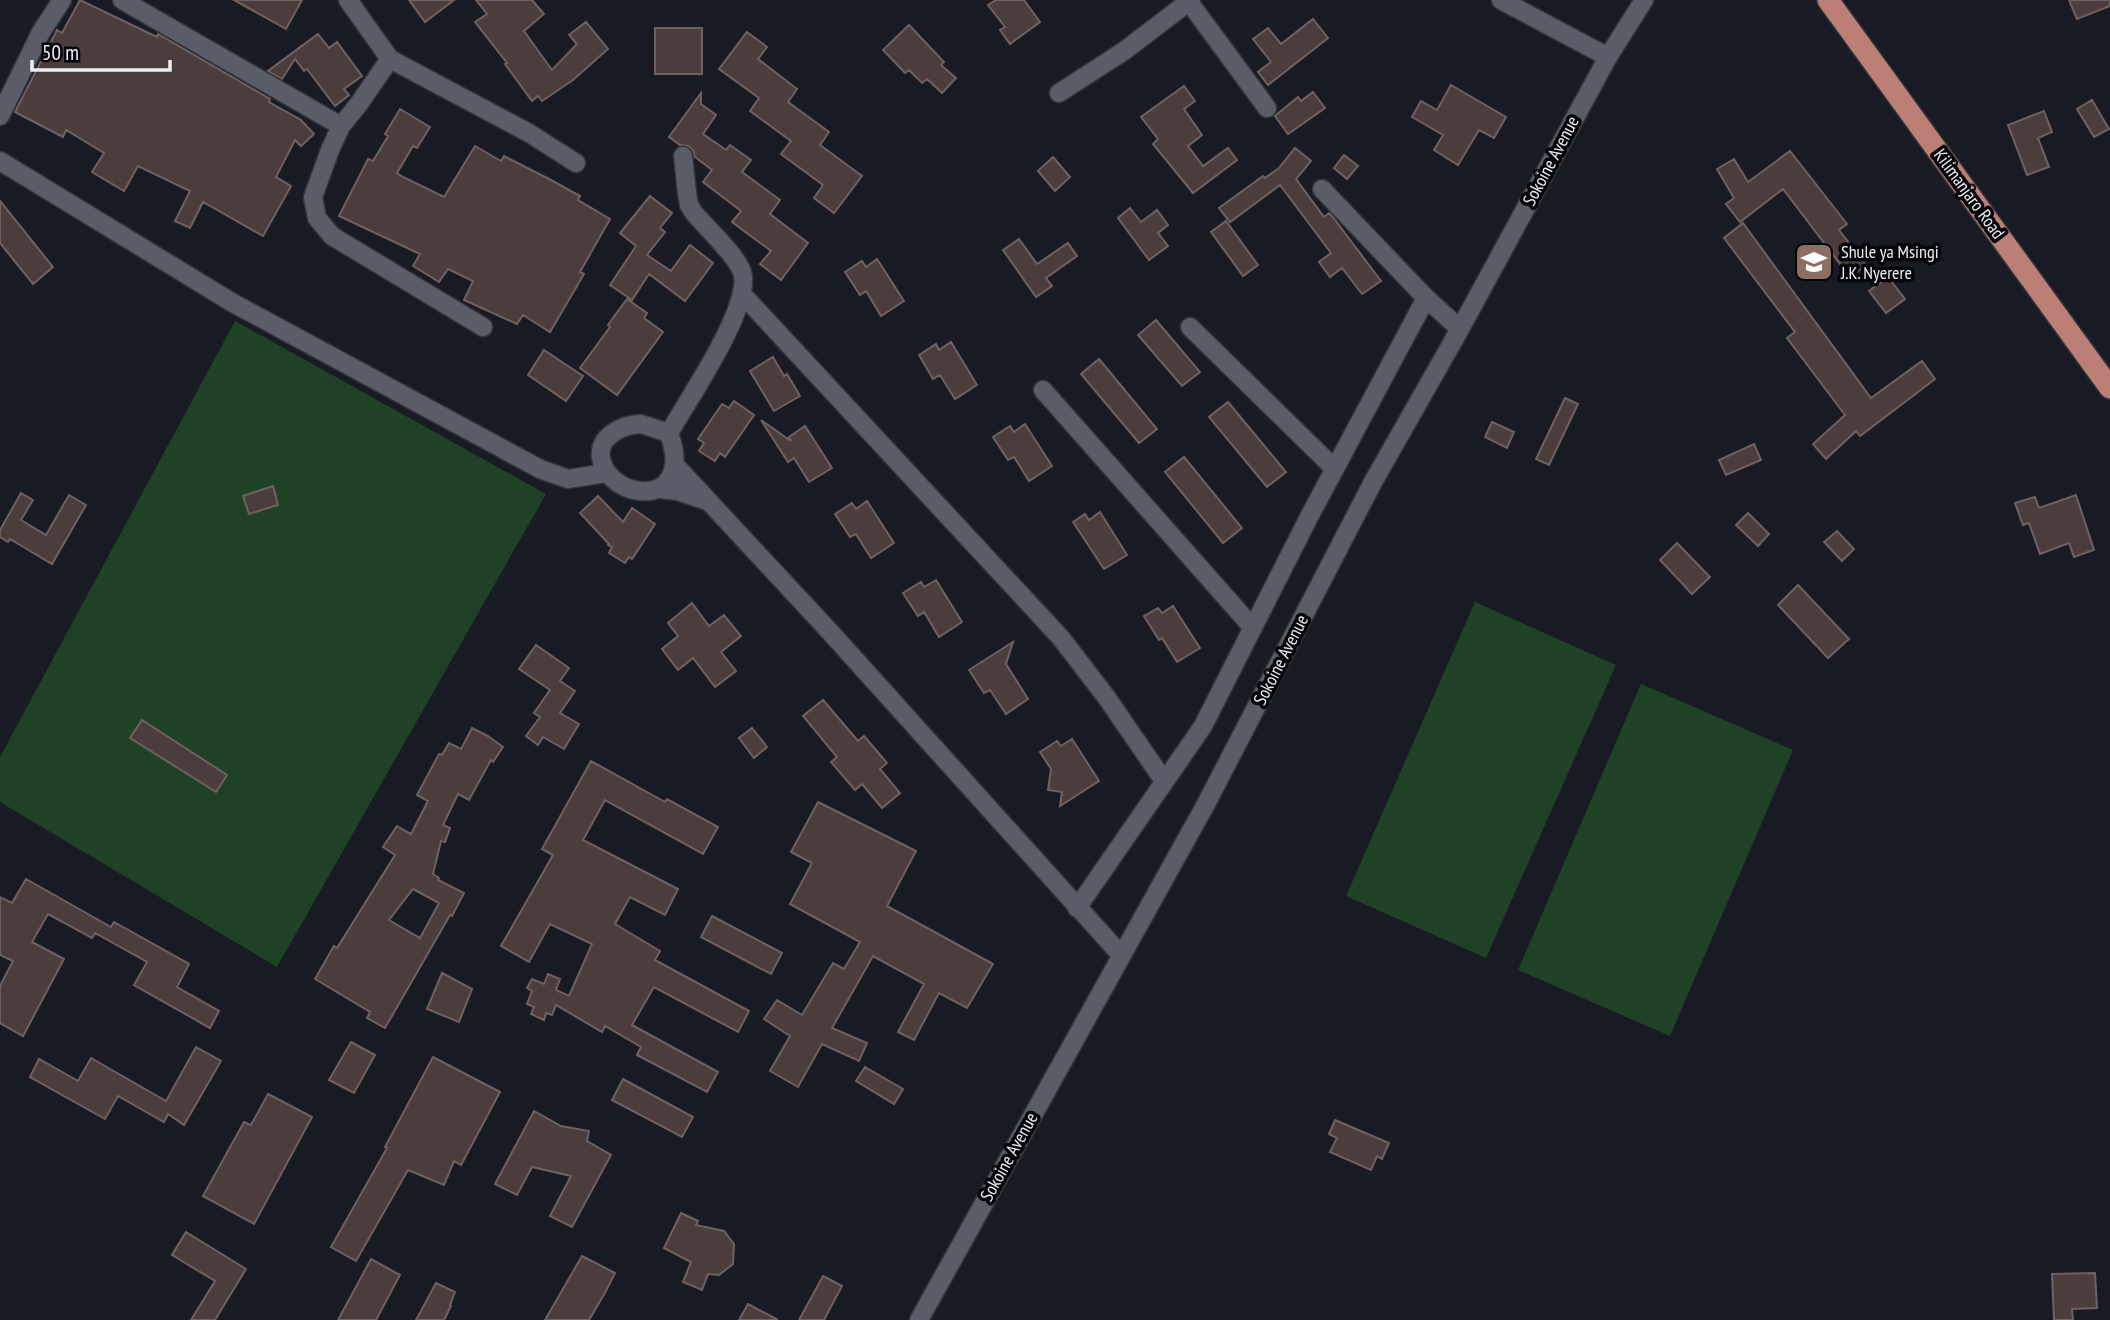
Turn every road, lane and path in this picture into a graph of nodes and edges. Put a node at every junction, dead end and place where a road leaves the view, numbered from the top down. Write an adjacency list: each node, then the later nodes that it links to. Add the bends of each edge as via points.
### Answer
1 (62, 0): 12 (street)
2 (122, 0): 13 (street)
3 (348, 0): 9 (street)
4 (1501, 0): 8 (street)
5 (1644, 0): 8 (street, Sokoine Avenue)
6 (1828, 0): 23 (main road, Kilimanjaro Road)
7 (1190, 1): 10 (street); 11 (street)
8 (1608, 57): 22 (street, Sokoine Avenue)
9 (390, 59): 13 (street); 16 (street)
10 (1059, 93)
11 (1267, 108)
12 (0, 116)
13 (341, 126): 20 (street, via 313,197 317,218 332,236)
14 (683, 156): 18 (street, via 689,205 735,260 742,272)
15 (0, 162): 28 (street, via 233,303 540,470 568,479)
16 (576, 163)
17 (1322, 188): 19 (street)
18 (743, 295): 25 (street, via 737,314); 32 (street, via 1061,638)
19 (1426, 298): 22 (street); 27 (street)
20 (483, 327)
21 (1190, 327): 27 (street)
22 (1460, 329): 34 (street, Sokoine Avenue, via 1373,482 1206,804)
23 (2110, 388)
24 (1043, 390): 31 (street)
25 (669, 433): 26 (street); 28 (street, via 641,424 613,432 603,442)
26 (675, 465): 29 (street); 30 (street)
27 (1335, 469): 31 (street)
28 (606, 473): 29 (street, via 633,491)
29 (661, 489): 30 (street)
30 (710, 502): 33 (street)
31 (1253, 628): 32 (street, via 1203,726)
32 (1164, 781): 33 (street)
33 (1077, 908): 34 (street)
34 (1121, 955): 35 (street, Sokoine Avenue)
35 (919, 1320)

